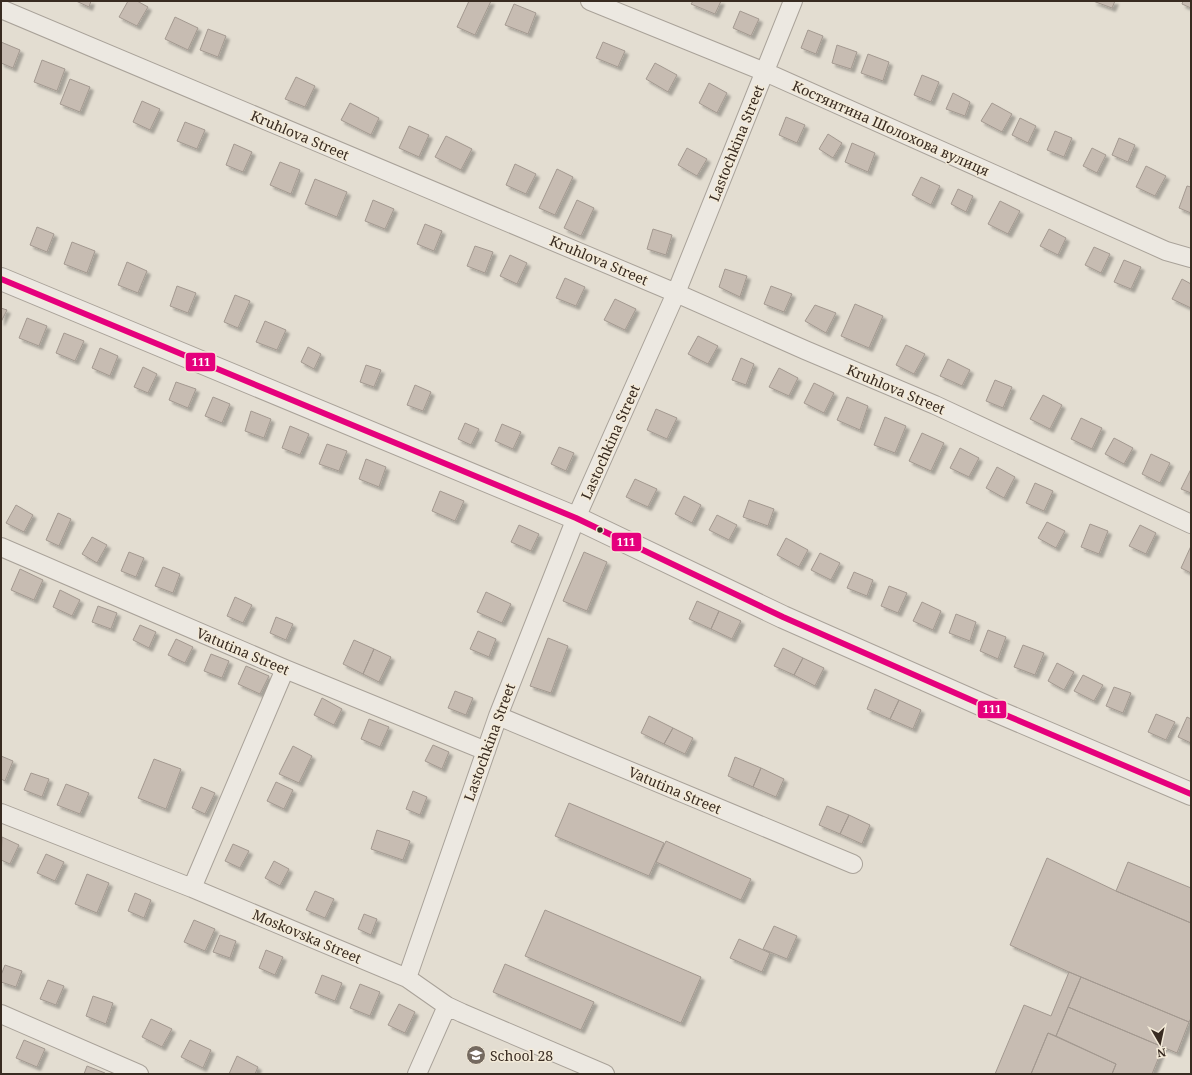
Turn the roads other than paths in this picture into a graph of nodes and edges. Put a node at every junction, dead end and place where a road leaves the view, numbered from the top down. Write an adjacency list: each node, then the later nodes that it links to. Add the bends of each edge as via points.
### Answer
1 (590, 1): 4 (street, Костянтина Шолохова вулиця)
2 (794, 1): 4 (street, Lastochkina Street)
3 (1, 9): 7 (street, Kruhlova Street)
4 (765, 72): 5 (street, Костянтина Шолохова вулиця, via 1166,251); 7 (street, Lastochkina Street)
5 (1191, 258)
6 (1, 279): 8 (street)
7 (676, 293): 8 (street, Lastochkina Street); 9 (street, Kruhlova Street, via 935,405)
8 (576, 518): 12 (street, Lastochkina Street); 14 (street, via 790,620 996,712)
9 (1191, 524)
10 (1, 548): 11 (street, Vatutina Street)
11 (285, 669): 13 (street, Vatutina Street); 17 (street)
12 (498, 716): 13 (street, Lastochkina Street); 16 (street, Vatutina Street)
13 (486, 751): 18 (street, Lastochkina Street)
14 (1191, 794)
15 (1, 813): 17 (street, Moskovska Street)
16 (853, 864)
17 (192, 888): 18 (street, Moskovska Street)
18 (407, 978): 19 (street, Moskovska Street)
19 (447, 1006): 22 (street); 23 (street, Moskovska Street)
20 (1, 1014): 21 (street)
21 (139, 1074)
22 (417, 1074)
23 (605, 1074)

